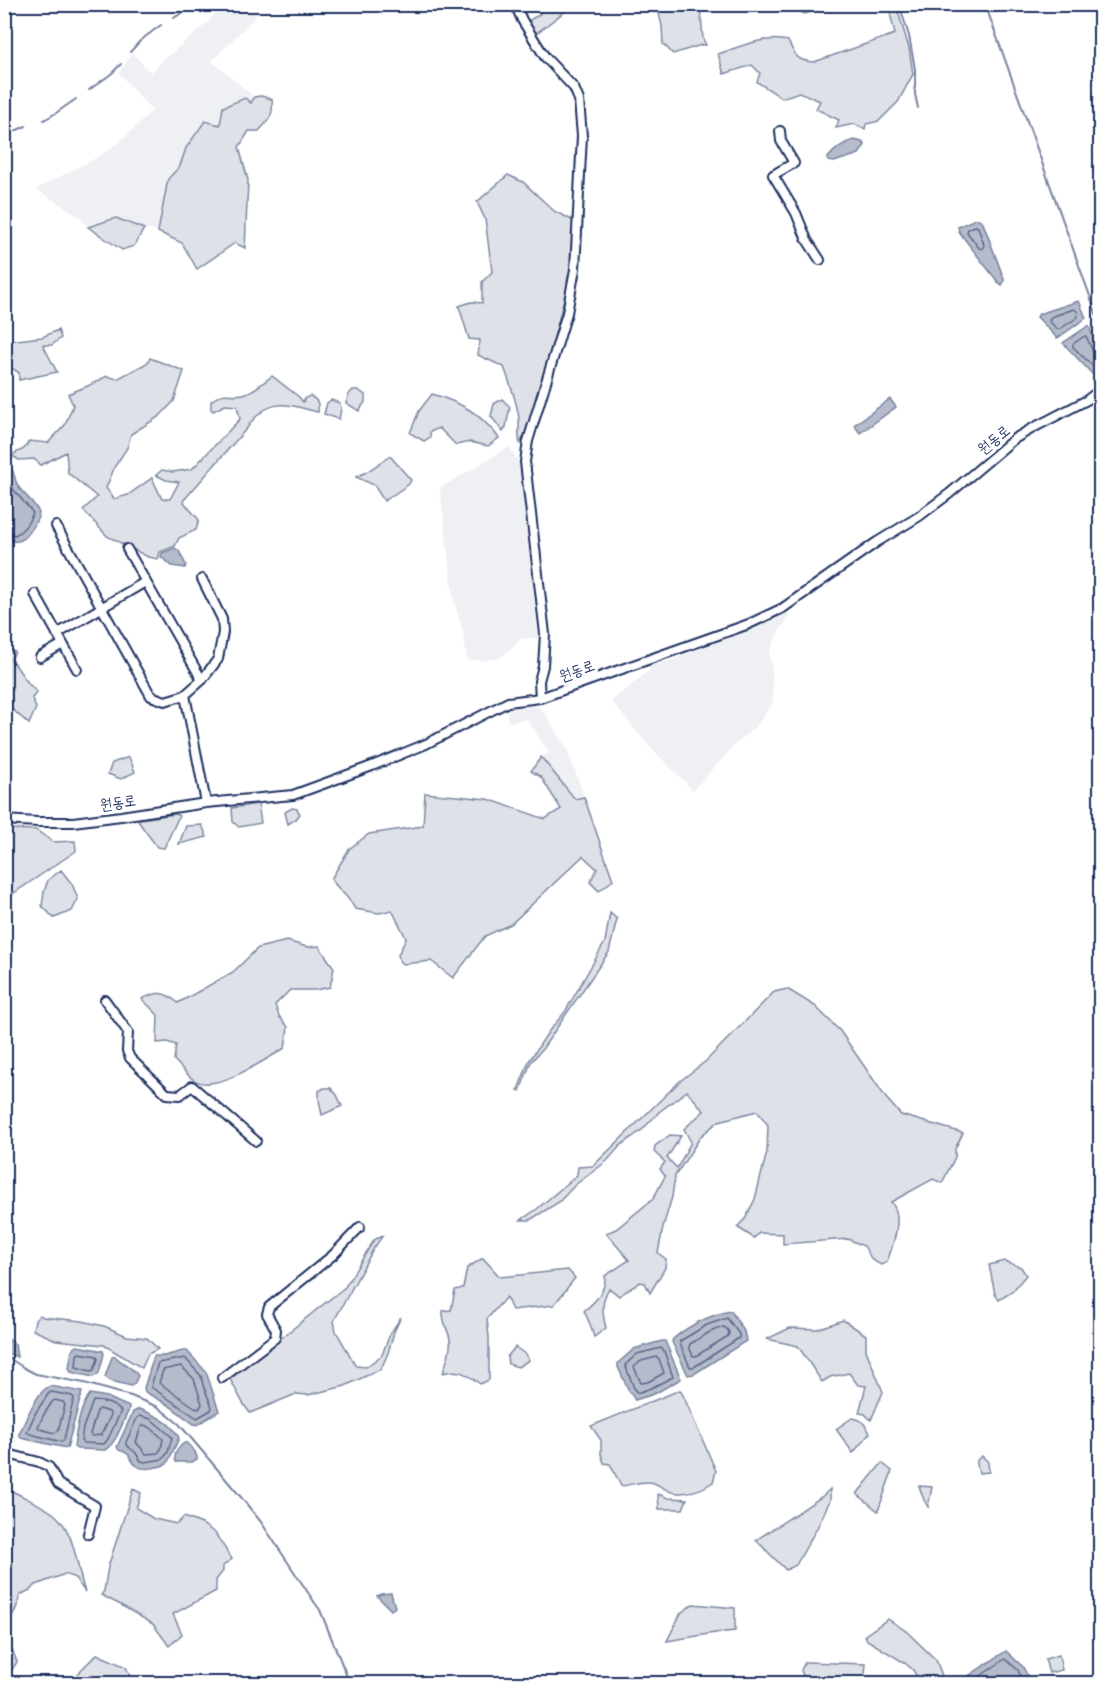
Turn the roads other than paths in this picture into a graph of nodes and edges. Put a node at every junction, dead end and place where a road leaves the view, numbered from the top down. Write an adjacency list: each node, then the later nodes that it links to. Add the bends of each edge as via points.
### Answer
1 (515, 4): 17 (street, via 535,43 574,88 582,136 575,269 567,314 525,462 545,634)
2 (780, 131): 3 (street, via 794,162 772,175)
3 (819, 260)
4 (1101, 390): 17 (street, 원동로, via 1014,439 918,517 783,608)
5 (56, 526): 10 (street)
6 (127, 549): 8 (street)
7 (202, 579): 15 (street, via 222,619 223,632 218,659)
8 (145, 582): 10 (street); 15 (street)
9 (35, 594): 11 (street)
10 (101, 607): 11 (street); 16 (street, via 151,696 165,701)
11 (57, 634): 12 (street)
12 (63, 644): 13 (street); 14 (street)
13 (40, 657)
14 (77, 669)
15 (202, 680): 16 (street)
16 (185, 695): 18 (street)
17 (540, 698): 18 (street, 원동로, via 508,702 426,744 293,795)
18 (206, 803): 19 (street, 원동로, via 73,822)
19 (4, 820)
20 (105, 1000): 21 (street, via 128,1032 130,1058 167,1094 180,1095 192,1086)
21 (256, 1141)
22 (360, 1227): 23 (street, via 333,1256 269,1307 267,1314 276,1330 275,1338)
23 (222, 1378)
24 (4, 1453): 25 (street, via 50,1467 58,1484 95,1506)
25 (88, 1534)

